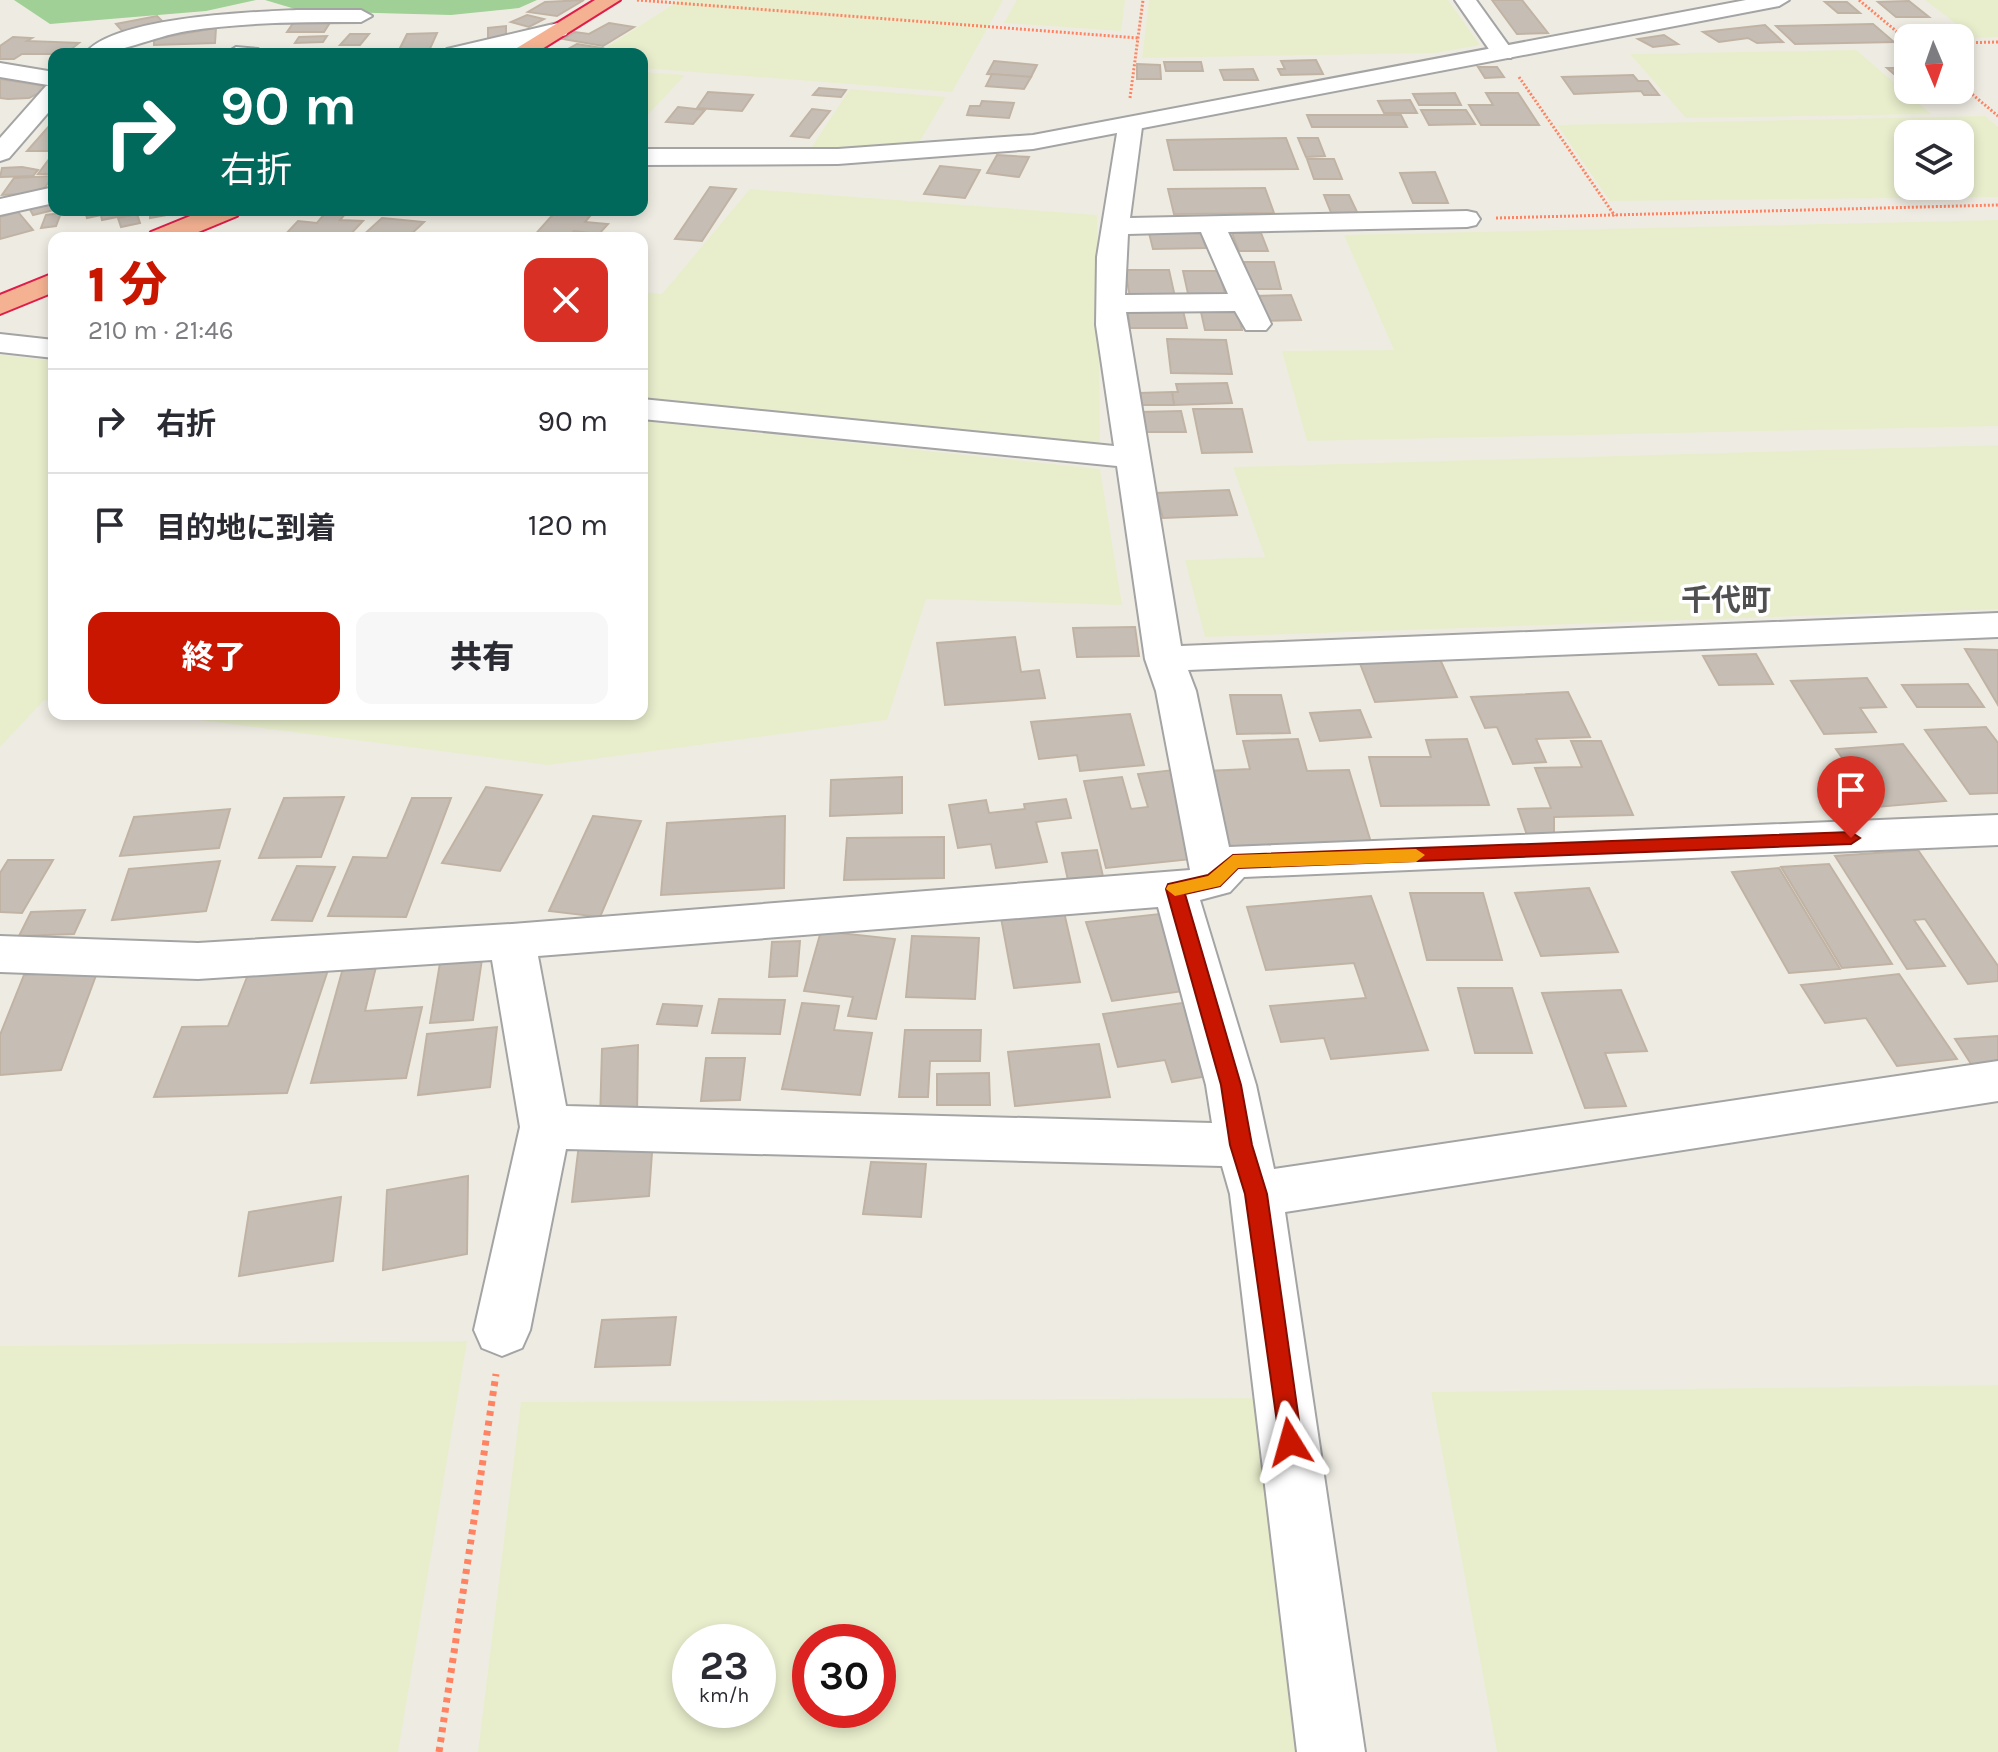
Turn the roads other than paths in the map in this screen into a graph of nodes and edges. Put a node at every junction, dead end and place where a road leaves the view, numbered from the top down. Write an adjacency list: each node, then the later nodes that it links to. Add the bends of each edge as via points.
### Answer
1 (610, 0): 5 (highway)
2 (1465, 0): 11 (street)
3 (1763, 1): 11 (street)
4 (361, 16): 6 (street, via 253,16)
5 (558, 30): 9 (street); 10 (highway)
6 (117, 40): 7 (street); 8 (street)
7 (105, 48)
8 (146, 48)
9 (492, 48)
10 (528, 48)
11 (1503, 53): 15 (street)
12 (0, 70): 13 (street)
13 (48, 78)
14 (48, 98): 16 (street)
15 (1128, 127): 17 (street, via 946,152 739,161); 23 (street)
16 (0, 153)
17 (648, 157)
18 (48, 196): 19 (street)
19 (0, 207)
20 (214, 216): 24 (highway)
21 (1467, 219): 22 (street)
22 (1211, 224): 23 (street); 26 (street)
23 (1116, 226): 27 (street)
24 (175, 232)
25 (48, 285): 28 (highway)
26 (1246, 302): 27 (street); 29 (street)
27 (1111, 304): 33 (street)
28 (0, 305)
29 (1258, 330)
30 (0, 343): 31 (street)
31 (48, 348)
32 (648, 410): 33 (street)
33 (1131, 458): 35 (street)
34 (1998, 625): 35 (street)
35 (1164, 659): 37 (street, via 1176,691)
36 (1998, 830): 37 (street, via 1233,862)
37 (1194, 885): 38 (street); 42 (street)
38 (512, 941): 39 (street, via 198,961); 41 (street)
39 (0, 954)
40 (1998, 1081): 42 (street)
41 (545, 1127): 42 (street); 43 (street)
42 (1249, 1170): 44 (street)
43 (502, 1330)
44 (1331, 1752)

